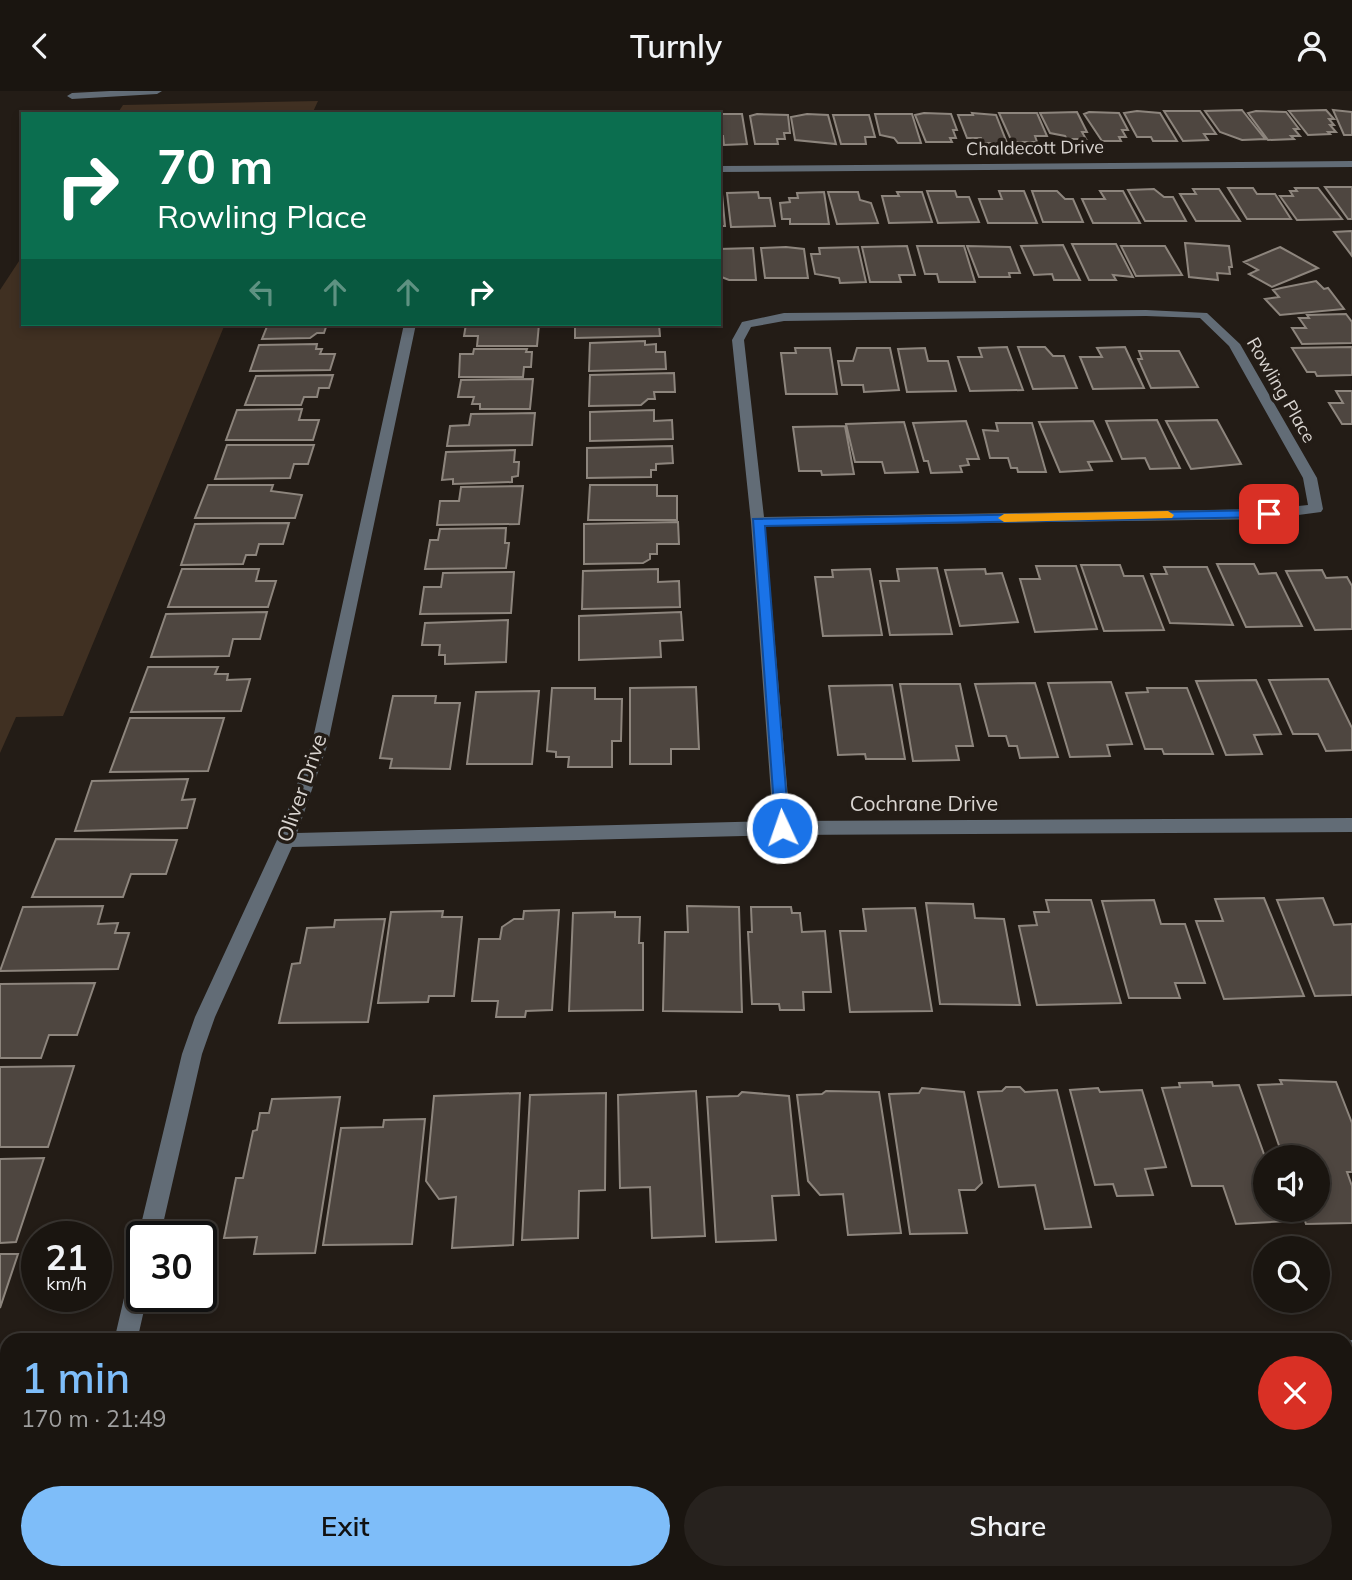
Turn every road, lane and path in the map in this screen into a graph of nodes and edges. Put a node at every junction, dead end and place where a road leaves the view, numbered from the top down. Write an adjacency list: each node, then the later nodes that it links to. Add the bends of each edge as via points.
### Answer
1 (157, 91): 2 (street)
2 (72, 96)
3 (1352, 164): 4 (street, Chaldecott Drive)
4 (721, 169)
5 (410, 326): 9 (street, Oliver Drive, via 320,743)
6 (758, 522): 6 (street, Rowling Place, via 738,340 746,324 785,317 1203,316 1234,344 1310,478 1316,509 1255,514); 8 (street, Rowling Place)
7 (1352, 825): 8 (street, Cochrane Drive)
8 (782, 828): 9 (street, Cochrane Drive)
9 (286, 840): 10 (street, Oliver Drive, via 192,1054)
10 (153, 1221)
11 (132, 1312): 12 (street)
12 (127, 1333)

